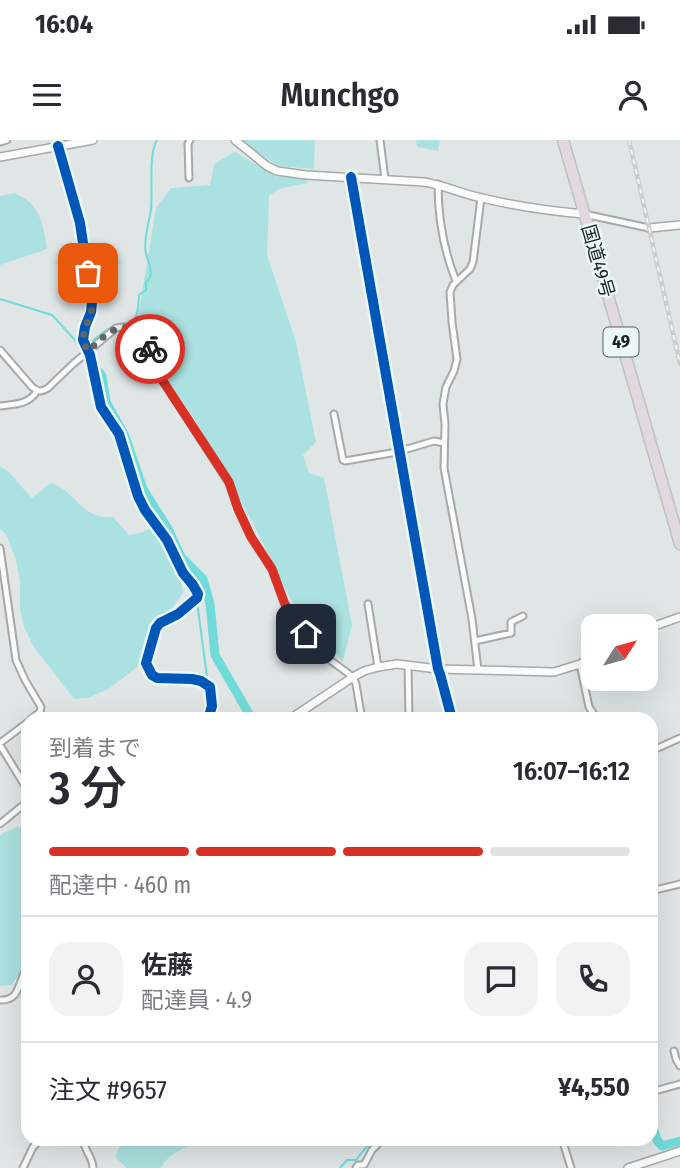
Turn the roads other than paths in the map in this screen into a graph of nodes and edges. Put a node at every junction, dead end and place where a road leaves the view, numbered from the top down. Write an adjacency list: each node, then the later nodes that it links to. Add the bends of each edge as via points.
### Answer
1 (7, 140): 7 (street)
2 (93, 140): 8 (street)
3 (190, 140): 11 (street)
4 (235, 140): 10 (street, via 275,170)
5 (380, 140): 12 (street)
6 (563, 140): 15 (highway, 国道49号 / 49)
7 (0, 142)
8 (58, 146): 9 (street); 20 (street, via 80,223 92,299 83,340)
9 (0, 157)
10 (351, 177): 12 (street); 25 (street)
11 (189, 178)
12 (385, 179): 13 (street)
13 (438, 184): 14 (street); 18 (street, via 444,243)
14 (481, 198): 15 (street); 18 (street, via 475,257 470,269)
15 (584, 214): 17 (street); 26 (highway, 国道49号 / 49)
16 (680, 225): 17 (street)
17 (649, 228)
18 (456, 281): 24 (street, via 449,296 457,359 443,396)
19 (0, 351): 21 (street)
20 (88, 351): 21 (street, via 48,388); 38 (street, via 116,328 139,331 157,372 229,482 290,614 326,657); 40 (street, via 101,407 119,434 142,505 198,594 156,628 146,663 158,678 192,679 210,687)
21 (37, 391): 22 (street, via 31,399)
22 (0, 406)
23 (334, 414): 25 (street, via 343,460)
24 (444, 443): 25 (street, via 434,441); 32 (street, via 444,468)
25 (399, 450): 36 (street)
26 (680, 544)
27 (0, 548): 39 (street, via 16,660)
28 (368, 604): 35 (street)
29 (523, 616): 32 (street, via 511,622 511,633)
30 (680, 617): 31 (street)
31 (658, 625)
32 (475, 641): 37 (street)
33 (580, 664): 37 (street, via 554,672); 45 (street)
34 (408, 665): 35 (street); 36 (street); 43 (street)
35 (378, 667): 38 (street)
36 (438, 669): 37 (street); 44 (street)
37 (478, 670)
38 (353, 677): 41 (street); 42 (street)
39 (40, 712)
40 (210, 712)
41 (300, 712)
42 (361, 712)
43 (409, 712)
44 (450, 712)
45 (593, 712)
46 (21, 727): 48 (street)
47 (680, 738): 49 (street)
48 (0, 744): 50 (street)
49 (658, 748)
50 (21, 779)
51 (21, 807): 52 (street)
52 (0, 824)
53 (680, 884): 54 (street)
54 (658, 889)
55 (21, 978): 56 (street, via 16,995)
56 (0, 1000)
57 (674, 1051): 58 (street)
58 (680, 1066)
59 (680, 1084): 60 (street)
60 (658, 1090)
61 (34, 1146): 66 (street)
62 (84, 1146): 67 (street)
63 (377, 1146): 68 (street, via 364,1165)
64 (564, 1146): 69 (street)
65 (680, 1151): 70 (street)
66 (23, 1168)
67 (93, 1168)
68 (356, 1168)
69 (571, 1168)
70 (628, 1168)

